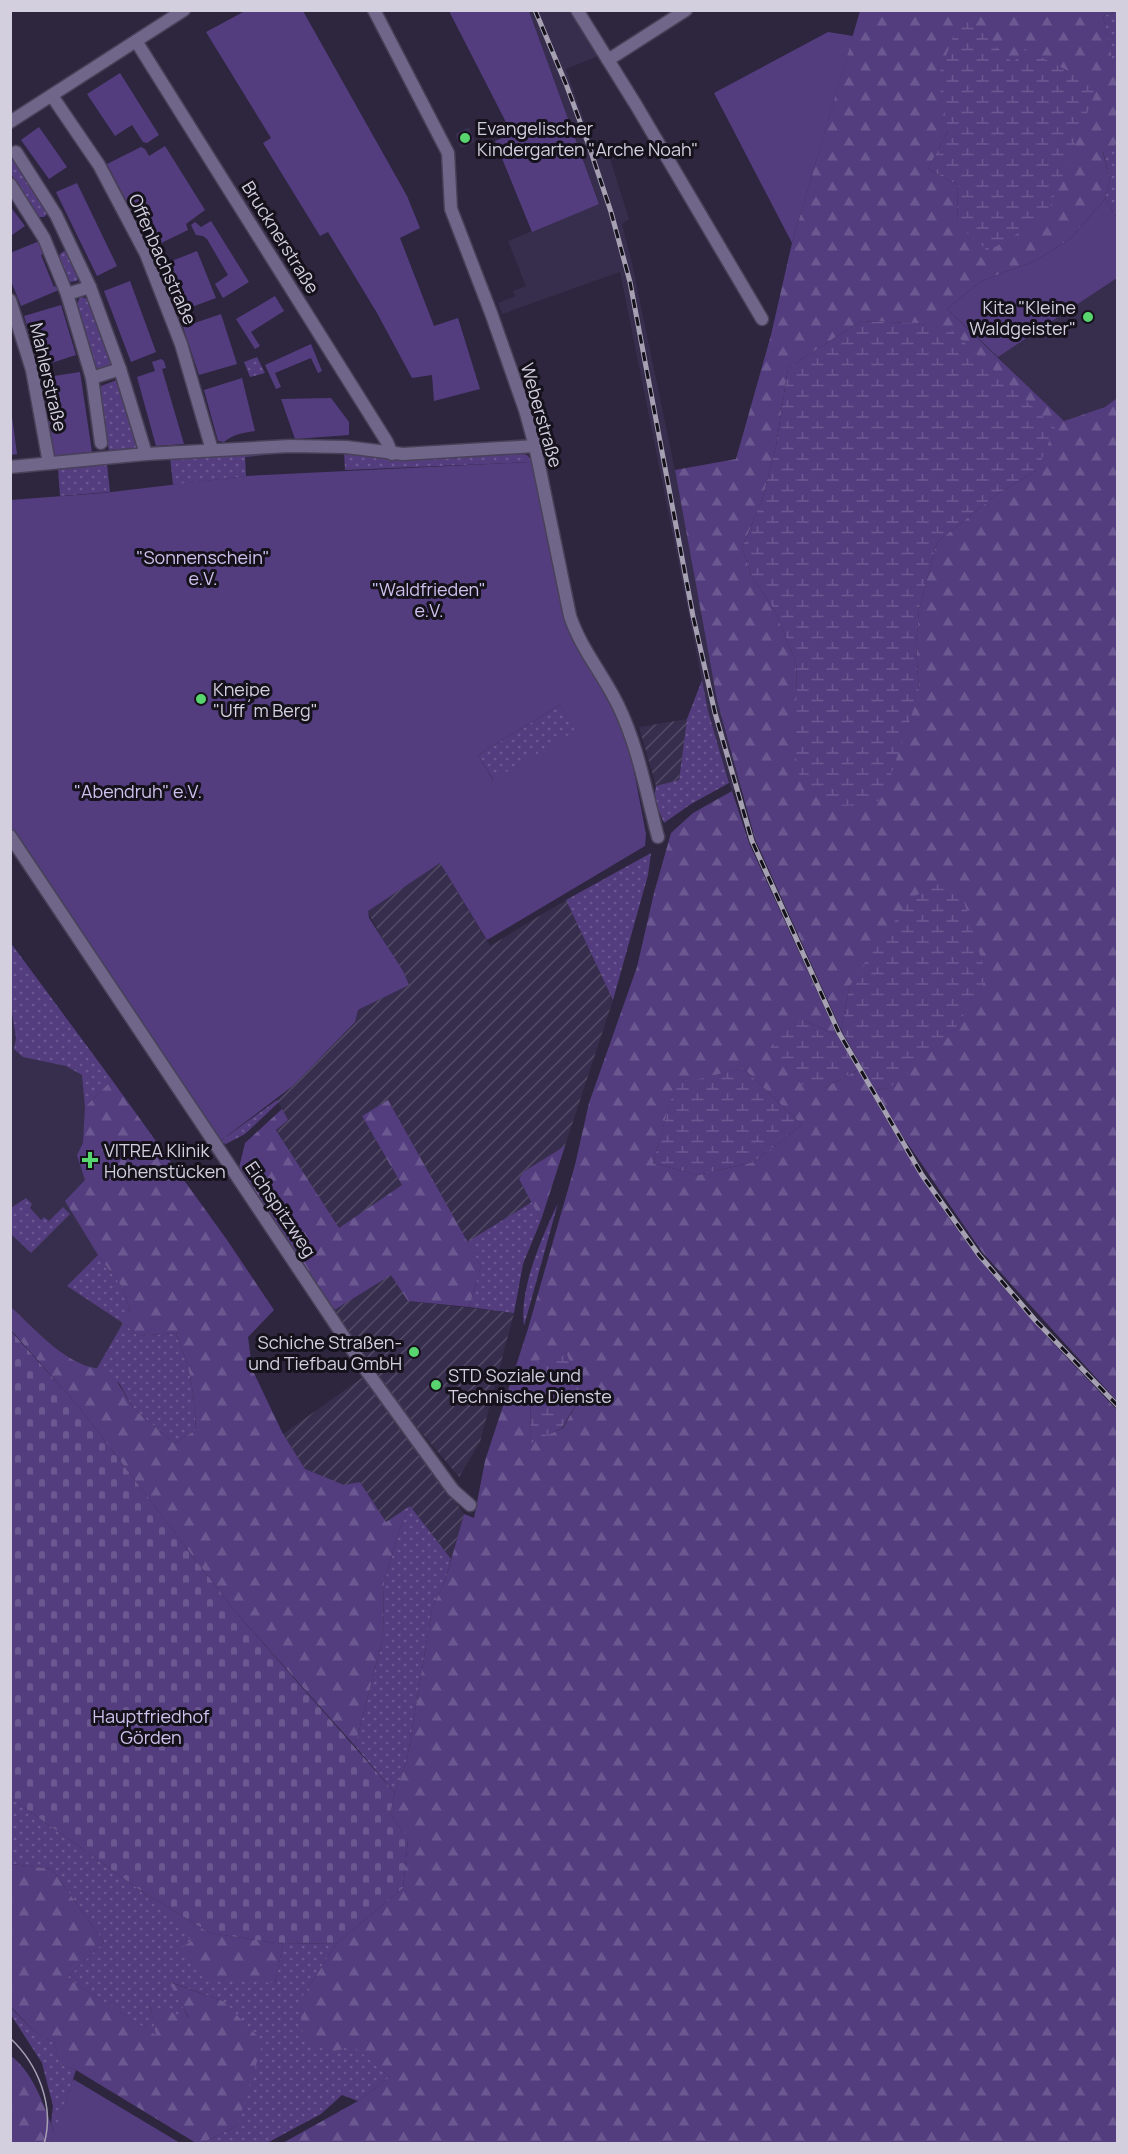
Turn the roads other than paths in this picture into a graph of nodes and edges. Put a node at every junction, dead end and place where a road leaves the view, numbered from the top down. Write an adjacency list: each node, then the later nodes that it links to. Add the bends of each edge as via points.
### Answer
1 (184, 10): 5 (street)
2 (374, 10): 20 (street, Weberstraße, via 448,153 451,209)
3 (577, 10): 6 (street)
4 (686, 10): 6 (street)
5 (136, 41): 7 (street); 23 (street, Brucknerstraße)
6 (608, 60): 16 (street)
7 (52, 96): 8 (street); 21 (street, Offenbachstraße, via 99,165 146,254 181,344)
8 (11, 121)
9 (16, 152): 11 (street)
10 (10, 184): 12 (street)
11 (58, 218): 12 (street); 13 (street)
12 (39, 228): 14 (street)
13 (90, 287): 14 (street); 17 (street)
14 (67, 294): 18 (street)
15 (10, 300): 24 (street, Mahlerstraße, via 34,376)
16 (762, 318)
17 (120, 369): 18 (street); 22 (street)
18 (92, 378): 19 (street)
19 (101, 443)
20 (535, 446): 23 (street); 27 (street, Weberstraße, via 570,616 577,636 617,703 634,744)
21 (212, 450): 22 (street); 23 (street, via 346,447)
22 (146, 454): 24 (street)
23 (392, 454)
24 (49, 463): 25 (street)
25 (10, 467)
26 (10, 836): 28 (street, Eichspitzweg, via 366,1370 453,1490)
27 (658, 837)
28 (471, 1505)

